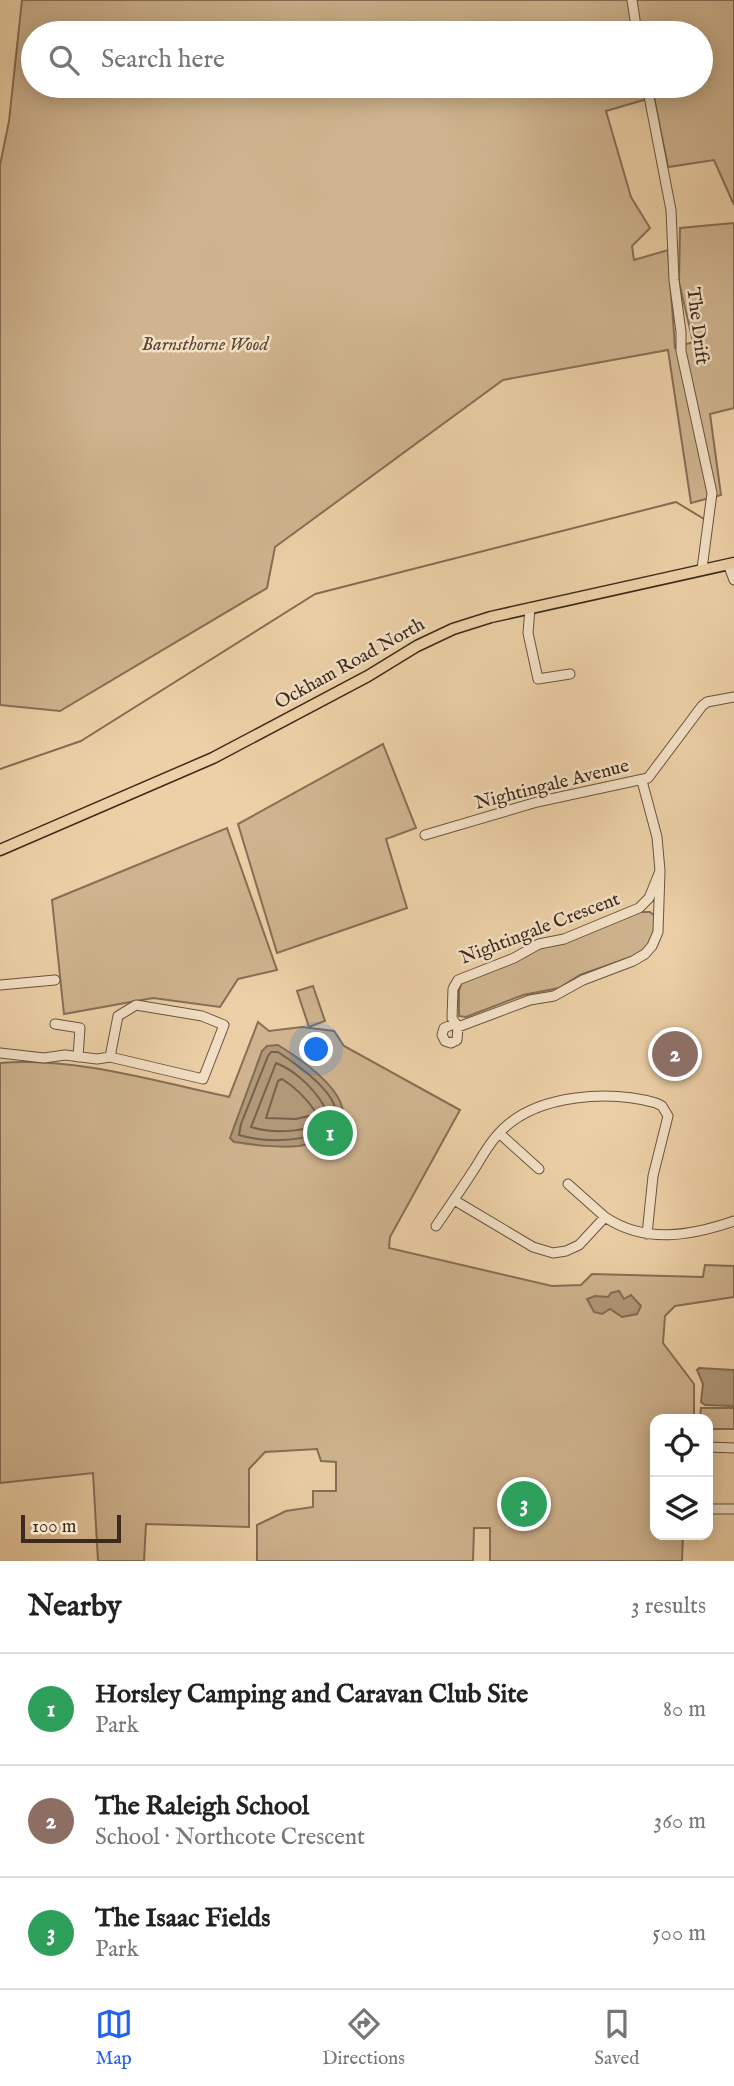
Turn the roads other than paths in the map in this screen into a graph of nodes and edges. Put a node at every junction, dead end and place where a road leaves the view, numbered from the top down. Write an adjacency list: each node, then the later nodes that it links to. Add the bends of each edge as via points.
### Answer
1 (632, 0): 2 (street)
2 (635, 21)
3 (649, 98): 5 (street, The Drift, via 671,211 681,351 712,493)
4 (731, 564): 5 (main road, Ockham Road North); 6 (street)
5 (702, 569): 7 (main road, Ockham Road North)
6 (734, 580)
7 (530, 608): 8 (street, via 528,633 538,680); 12 (main road, Ockham Road North, via 453,629 213,758)
8 (570, 674)
9 (734, 696): 10 (street, Nightingale Avenue, via 702,706 655,772)
10 (642, 781): 11 (street, Nightingale Avenue, via 548,800); 13 (street, Nightingale Crescent, via 657,837)
11 (425, 835)
12 (0, 850)
13 (660, 871): 14 (street, Nightingale Crescent, via 649,898); 15 (street, Nightingale Crescent)
14 (639, 908): 15 (street, Nightingale Crescent, via 653,906); 15 (street, Nightingale Crescent, via 564,939 539,944 458,980 453,989 456,1026 554,996 638,959 654,942)
15 (658, 916)
16 (55, 980): 17 (street)
17 (0, 985)
18 (55, 1024): 20 (street, via 80,1028)
19 (0, 1053): 20 (street)
20 (78, 1056): 21 (street)
21 (110, 1057): 21 (street, via 203,1079 224,1025 202,1016 136,1005 118,1016)
22 (499, 1133): 23 (street); 25 (street); 29 (street, via 532,1111 571,1098 612,1096 660,1104 668,1120 653,1176)
23 (539, 1169)
24 (568, 1184): 26 (street)
25 (454, 1200): 26 (street, via 533,1247 553,1252 579,1245); 28 (street)
26 (605, 1217): 29 (street)
27 (734, 1221): 29 (street, via 703,1232)
28 (436, 1226)
29 (647, 1234)
30 (713, 1447): 31 (street)
31 (734, 1448)
32 (713, 1509): 33 (street)
33 (734, 1509)

